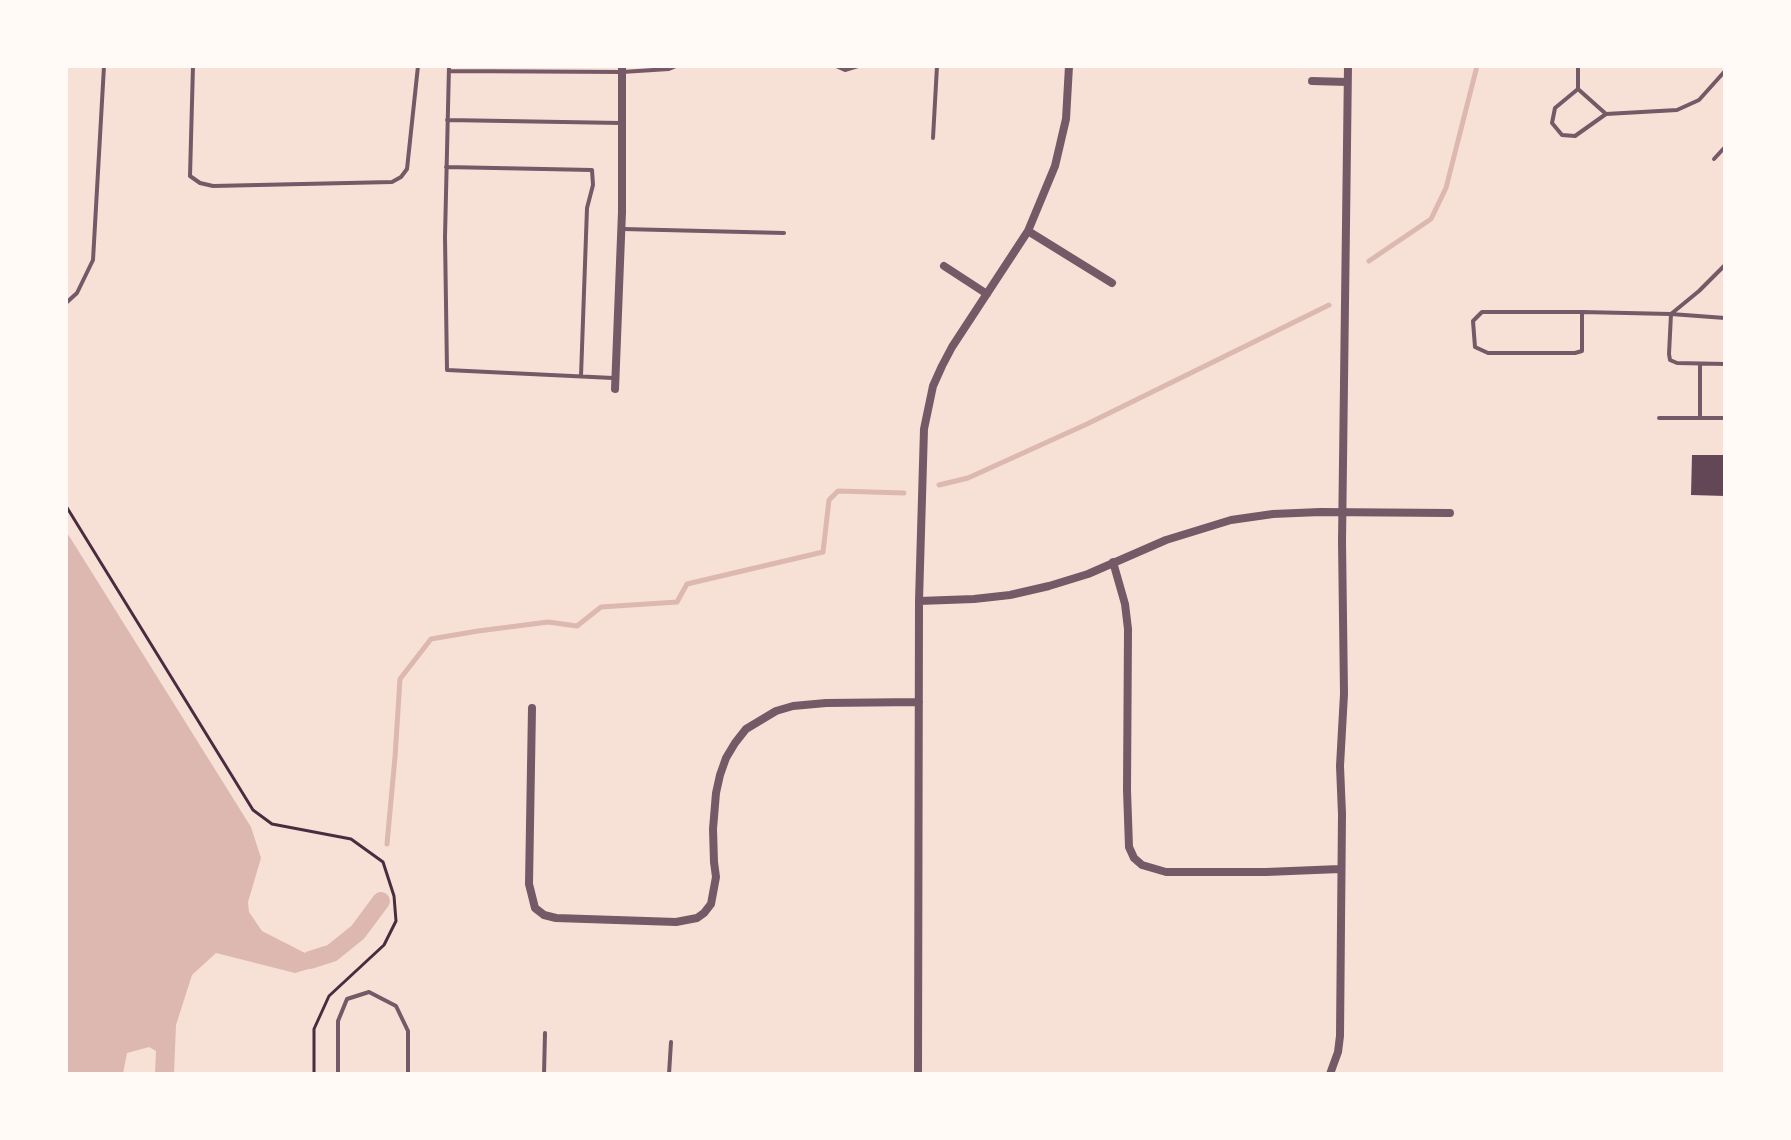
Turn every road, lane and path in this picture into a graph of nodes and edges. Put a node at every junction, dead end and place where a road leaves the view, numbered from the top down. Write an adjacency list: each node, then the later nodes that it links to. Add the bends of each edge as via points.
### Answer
1 (104, 66): 31 (lane, via 93,260)
2 (193, 66): 3 (lane, via 190,176 213,186 392,182 401,177 407,169)
3 (418, 66)
4 (676, 66): 12 (lane)
5 (836, 66): 6 (lane)
6 (858, 66)
7 (937, 66): 20 (lane)
8 (1069, 66): 25 (street, via 1061,143)
9 (1348, 66): 15 (street)
10 (1578, 66): 16 (lane)
11 (449, 69): 12 (lane); 18 (lane)
12 (622, 69): 19 (street)
13 (1725, 71): 17 (lane, via 1699,100 1677,110)
14 (1312, 81): 15 (street)
15 (1347, 82): 44 (street)
16 (1578, 89): 17 (lane); 17 (lane, via 1555,108 1552,123 1562,135 1575,136)
17 (1606, 114)
18 (447, 120): 19 (lane); 23 (lane)
19 (622, 123): 24 (street)
20 (933, 138)
21 (1725, 147): 22 (lane)
22 (1714, 159)
23 (446, 167): 37 (lane, via 447,370); 37 (lane, via 592,170)
24 (621, 229): 26 (lane); 38 (street)
25 (1028, 231): 29 (street); 30 (street)
26 (784, 233)
27 (1725, 265): 33 (lane)
28 (944, 266): 30 (street)
29 (1112, 283)
30 (987, 294): 47 (street, via 952,347 928,407)
31 (66, 303)
32 (1582, 312): 32 (lane, via 1482,312 1473,321 1475,347 1488,353 1582,351); 33 (lane)
33 (1671, 314): 34 (lane); 35 (lane, via 1670,360)
34 (1725, 318)
35 (1700, 364): 36 (lane); 41 (lane)
36 (1725, 364)
37 (581, 376): 38 (lane)
38 (616, 378): 39 (street)
39 (615, 389)
40 (1659, 418): 41 (lane)
41 (1700, 418): 42 (lane)
42 (1725, 418)
43 (66, 506): 53 (path, via 253,810 272,824 351,839 383,862 396,921 384,945 329,996 314,1029)
44 (1343, 513): 45 (street); 46 (street, via 1231,520); 50 (street)
45 (1450, 513)
46 (1113, 562): 47 (street, via 1010,595); 50 (street, via 1128,629 1127,790 1134,858 1166,872)
47 (919, 601): 48 (street)
48 (919, 702): 49 (street, via 793,706 746,729 726,758 716,793 711,904 697,918 676,922 556,918 535,908 529,884); 58 (street)
49 (532, 708)
50 (1340, 869): 59 (street, via 1340,1036)
51 (545, 1033): 56 (lane)
52 (671, 1042): 57 (lane)
53 (314, 1074)
54 (338, 1074): 55 (lane, via 338,1021 347,999 369,992 396,1006 408,1031)
55 (408, 1074)
56 (544, 1074)
57 (669, 1074)
58 (918, 1074)
59 (1330, 1074)

